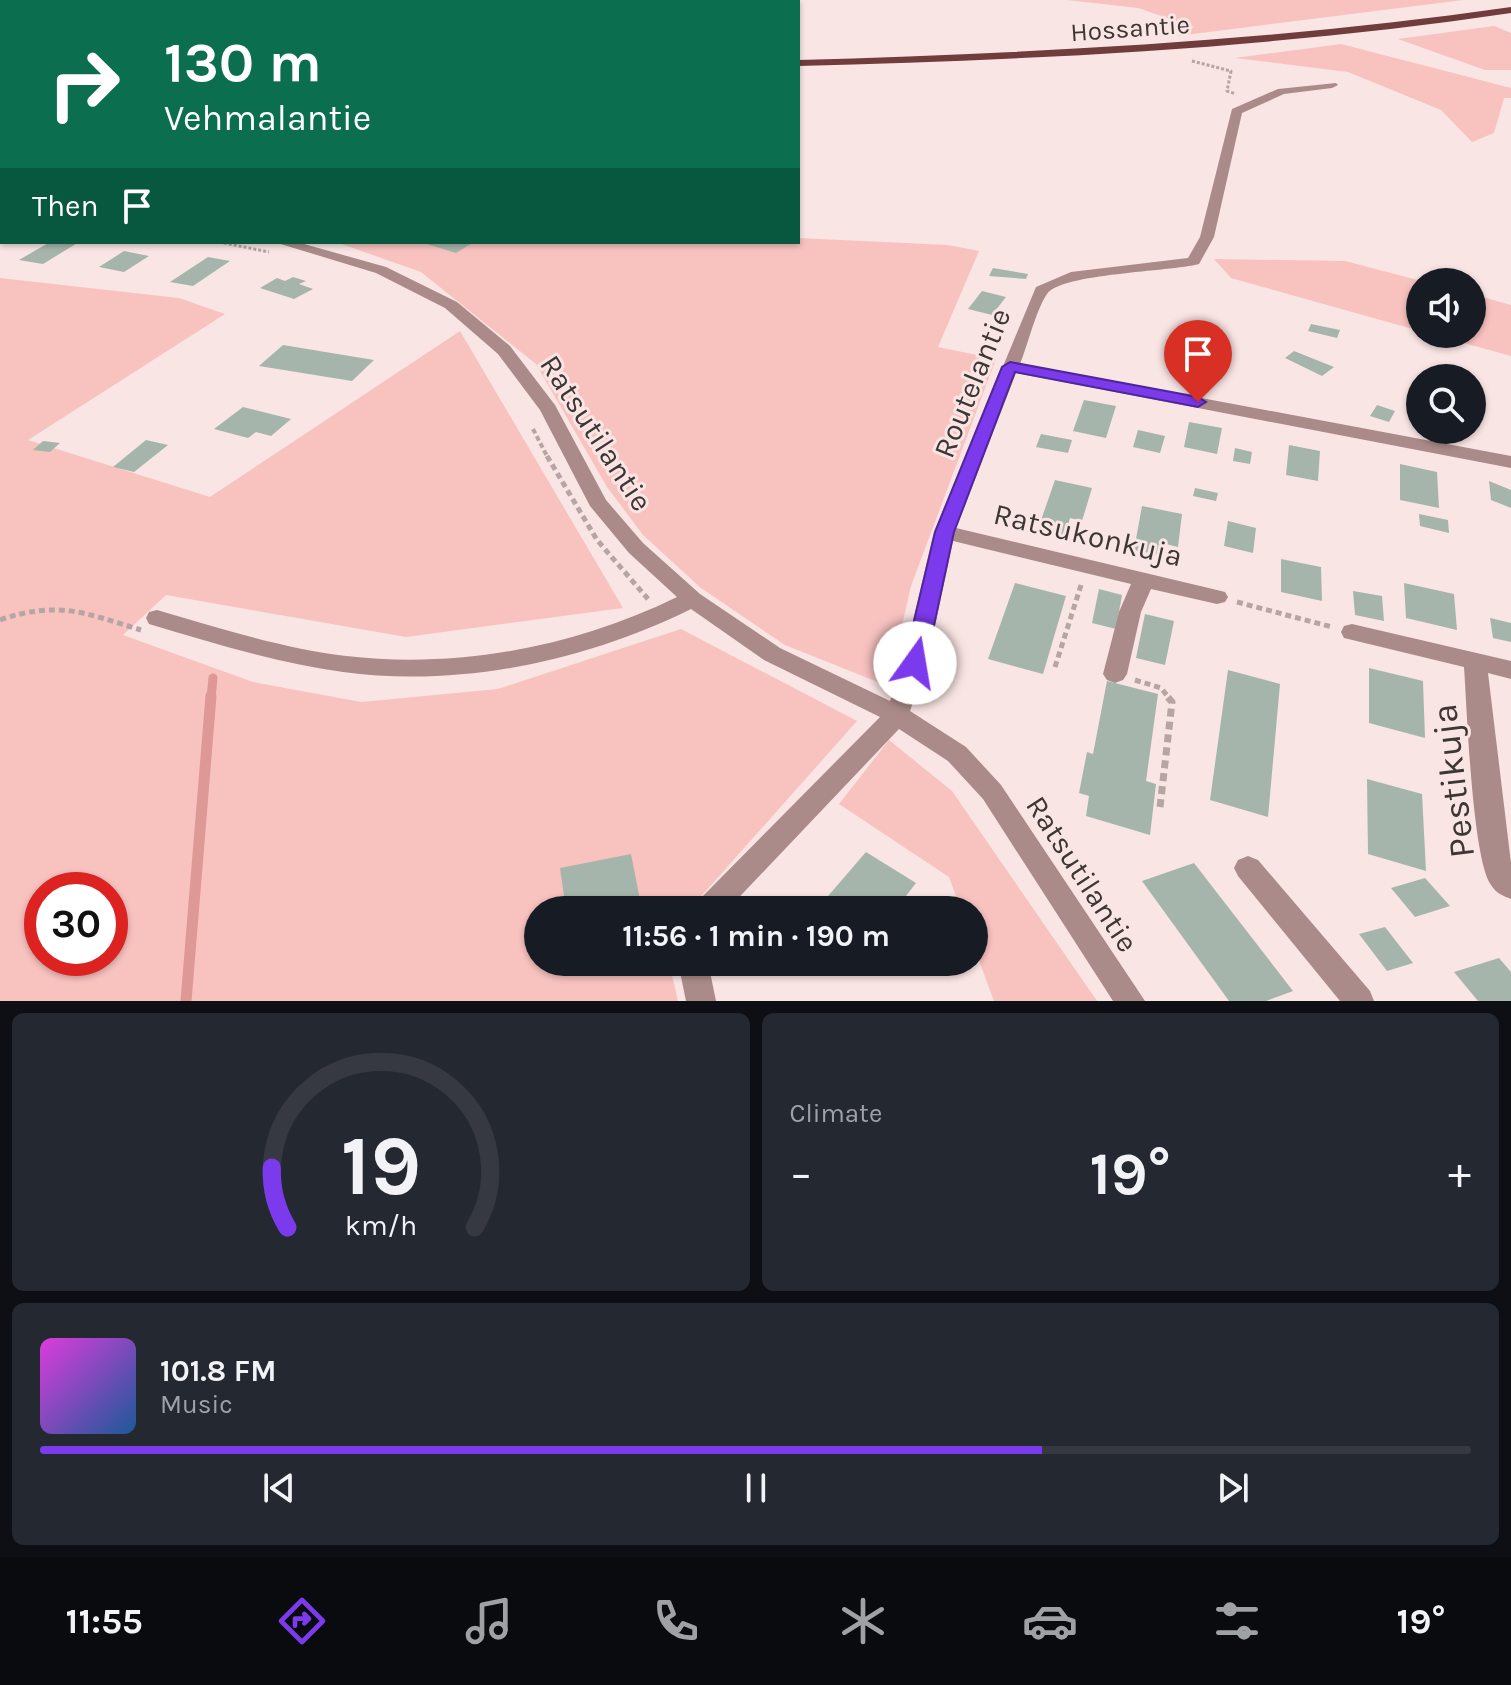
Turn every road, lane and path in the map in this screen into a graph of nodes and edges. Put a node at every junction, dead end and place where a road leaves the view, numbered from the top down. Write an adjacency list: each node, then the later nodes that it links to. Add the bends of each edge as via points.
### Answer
1 (1511, 10): 2 (main road, Hossantie, via 1324,35)
2 (1169, 48): 3 (main road, Hossantie); 5 (path, via 1231,71 1227,91)
3 (800, 63)
4 (1332, 85): 5 (street, via 1287,88)
5 (1252, 100): 8 (street, Routelantie, via 1236,111 1207,237 1194,261 1050,281 1041,290)
6 (239, 244): 7 (path)
7 (280, 248): 15 (street, Ratsutilantie, via 349,258 399,276 451,305 504,350 549,409 597,502 636,548)
8 (1010, 367): 10 (street); 11 (street, Routelantie)
9 (528, 419): 16 (path, via 580,519 620,572)
10 (1511, 462)
11 (944, 532): 12 (street, Ratsukonkuja); 25 (street, Routelantie, via 915,663)
12 (1087, 566): 13 (street, Ratsukonkuja); 22 (path)
13 (1144, 579): 14 (street, Ratsukonkuja); 24 (street)
14 (1217, 597): 20 (path)
15 (692, 599): 16 (street); 25 (street, Ratsutilantie, via 772,654)
16 (664, 615): 17 (street, via 597,640 434,666 349,665 263,650)
17 (157, 618)
18 (0, 620): 19 (path, via 30,608 66,606)
19 (115, 623)
20 (1352, 632): 21 (street, Pestikuja)
21 (1475, 661): 23 (street, Pestikuja); 28 (street, Pestikuja, via 1493,847 1501,877)
22 (1055, 667)
23 (1511, 670)
24 (1115, 674): 26 (path, via 1154,685 1171,696)
25 (897, 715): 29 (street); 32 (street, Ratsutilantie, via 957,754 992,792)
26 (1160, 807)
27 (1248, 868): 33 (street)
28 (1511, 887)
29 (722, 896)
30 (696, 976): 31 (street)
31 (701, 1001)
32 (1130, 1001)
33 (1359, 1001)

